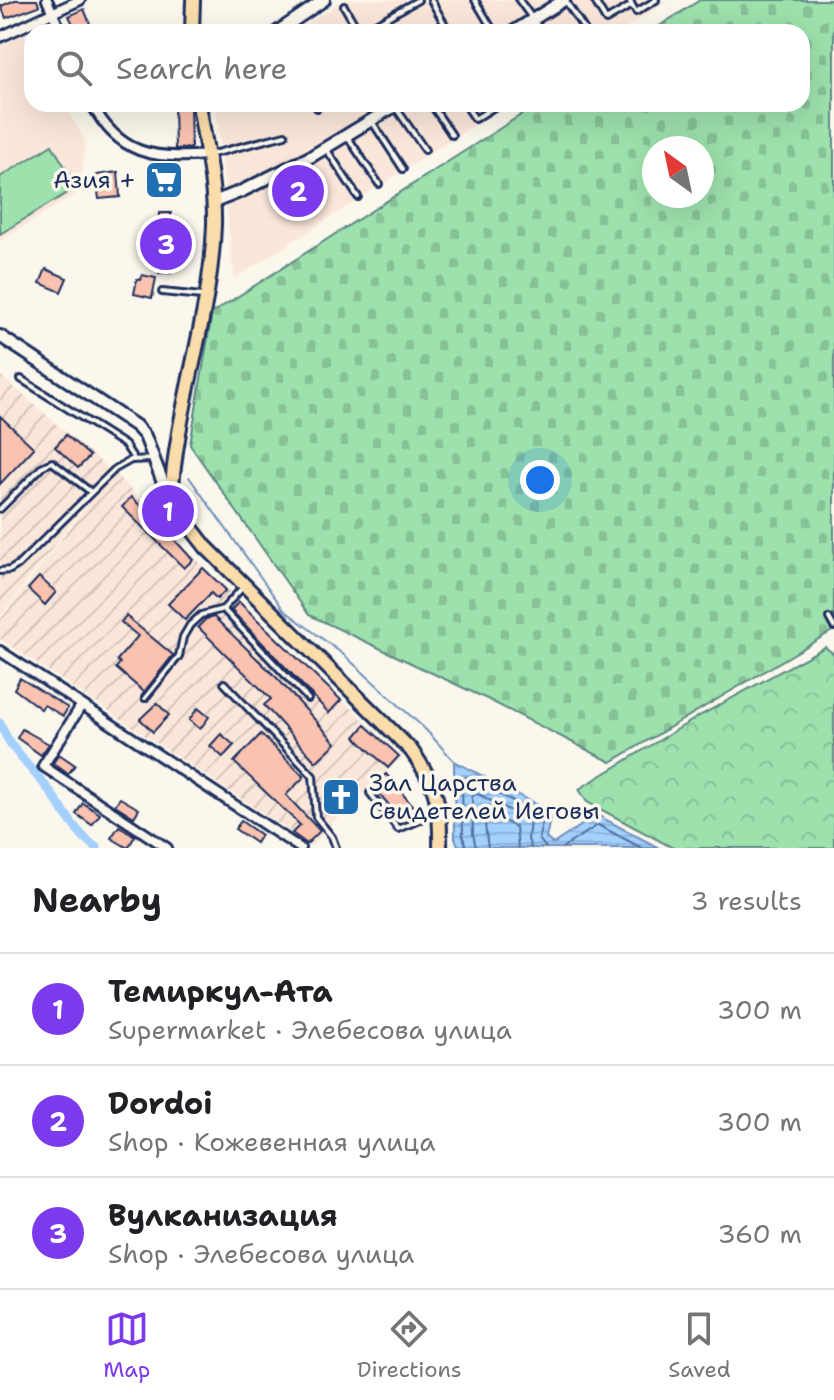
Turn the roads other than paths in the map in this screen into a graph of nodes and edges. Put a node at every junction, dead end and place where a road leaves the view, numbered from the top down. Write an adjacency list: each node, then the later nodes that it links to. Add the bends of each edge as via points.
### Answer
1 (47, 0): 14 (street)
2 (80, 0): 14 (street)
3 (193, 0): 18 (main road)
4 (324, 0): 19 (street)
5 (418, 0): 21 (lane)
6 (431, 0): 22 (lane)
7 (475, 0): 23 (lane)
8 (519, 0): 15 (lane)
9 (565, 0): 15 (street); 26 (lane)
10 (594, 0): 12 (lane, via 606,20)
11 (656, 0): 12 (lane, via 636,12)
12 (630, 2)
13 (344, 6): 20 (lane)
14 (53, 12): 16 (street); 17 (street)
15 (533, 19): 24 (street); 25 (lane)
16 (28, 24)
17 (58, 24)
18 (192, 24)
19 (289, 24)
20 (355, 24)
21 (374, 24)
22 (444, 24)
23 (489, 24)
24 (525, 24)
25 (536, 24)
26 (581, 24)
27 (24, 26): 28 (street)
28 (0, 37)
29 (97, 112): 42 (street, via 108,128 138,150 165,158)
30 (200, 112): 42 (main road)
31 (386, 112): 36 (street)
32 (401, 112): 41 (lane)
33 (436, 112): 38 (lane)
34 (470, 112): 35 (lane, via 475,119)
35 (486, 112)
36 (371, 121): 39 (street); 43 (lane)
37 (285, 135): 42 (lane)
38 (452, 135)
39 (347, 136): 40 (street); 44 (lane)
40 (326, 148): 45 (lane); 46 (street)
41 (425, 150)
42 (206, 155): 46 (main road)
43 (403, 169)
44 (379, 184)
45 (358, 197)
46 (214, 202): 48 (main road)
47 (162, 292): 48 (lane)
48 (205, 297): 54 (main road, via 172,466)
49 (0, 336): 52 (street, via 136,426)
50 (21, 379): 51 (lane, via 125,445)
51 (134, 459): 52 (lane); 53 (lane)
52 (154, 459): 54 (street)
53 (91, 492): 55 (lane, via 52,462); 56 (lane, via 18,565)
54 (171, 502): 57 (main road)
55 (0, 509)
56 (0, 571)
57 (245, 585): 58 (lane); 67 (main road, via 411,750 429,775)
58 (223, 609): 63 (lane, via 201,615 190,625 179,656); 64 (lane)
59 (829, 618): 60 (lane)
60 (834, 627)
61 (0, 651): 65 (street)
62 (224, 683): 70 (lane, via 313,776 316,817)
63 (145, 698)
64 (308, 699)
65 (81, 706): 68 (street, via 43,766); 69 (street)
66 (370, 793): 67 (lane, via 398,829)
67 (441, 812): 71 (main road)
68 (167, 848)
69 (300, 848)
70 (336, 848)
71 (440, 848)

